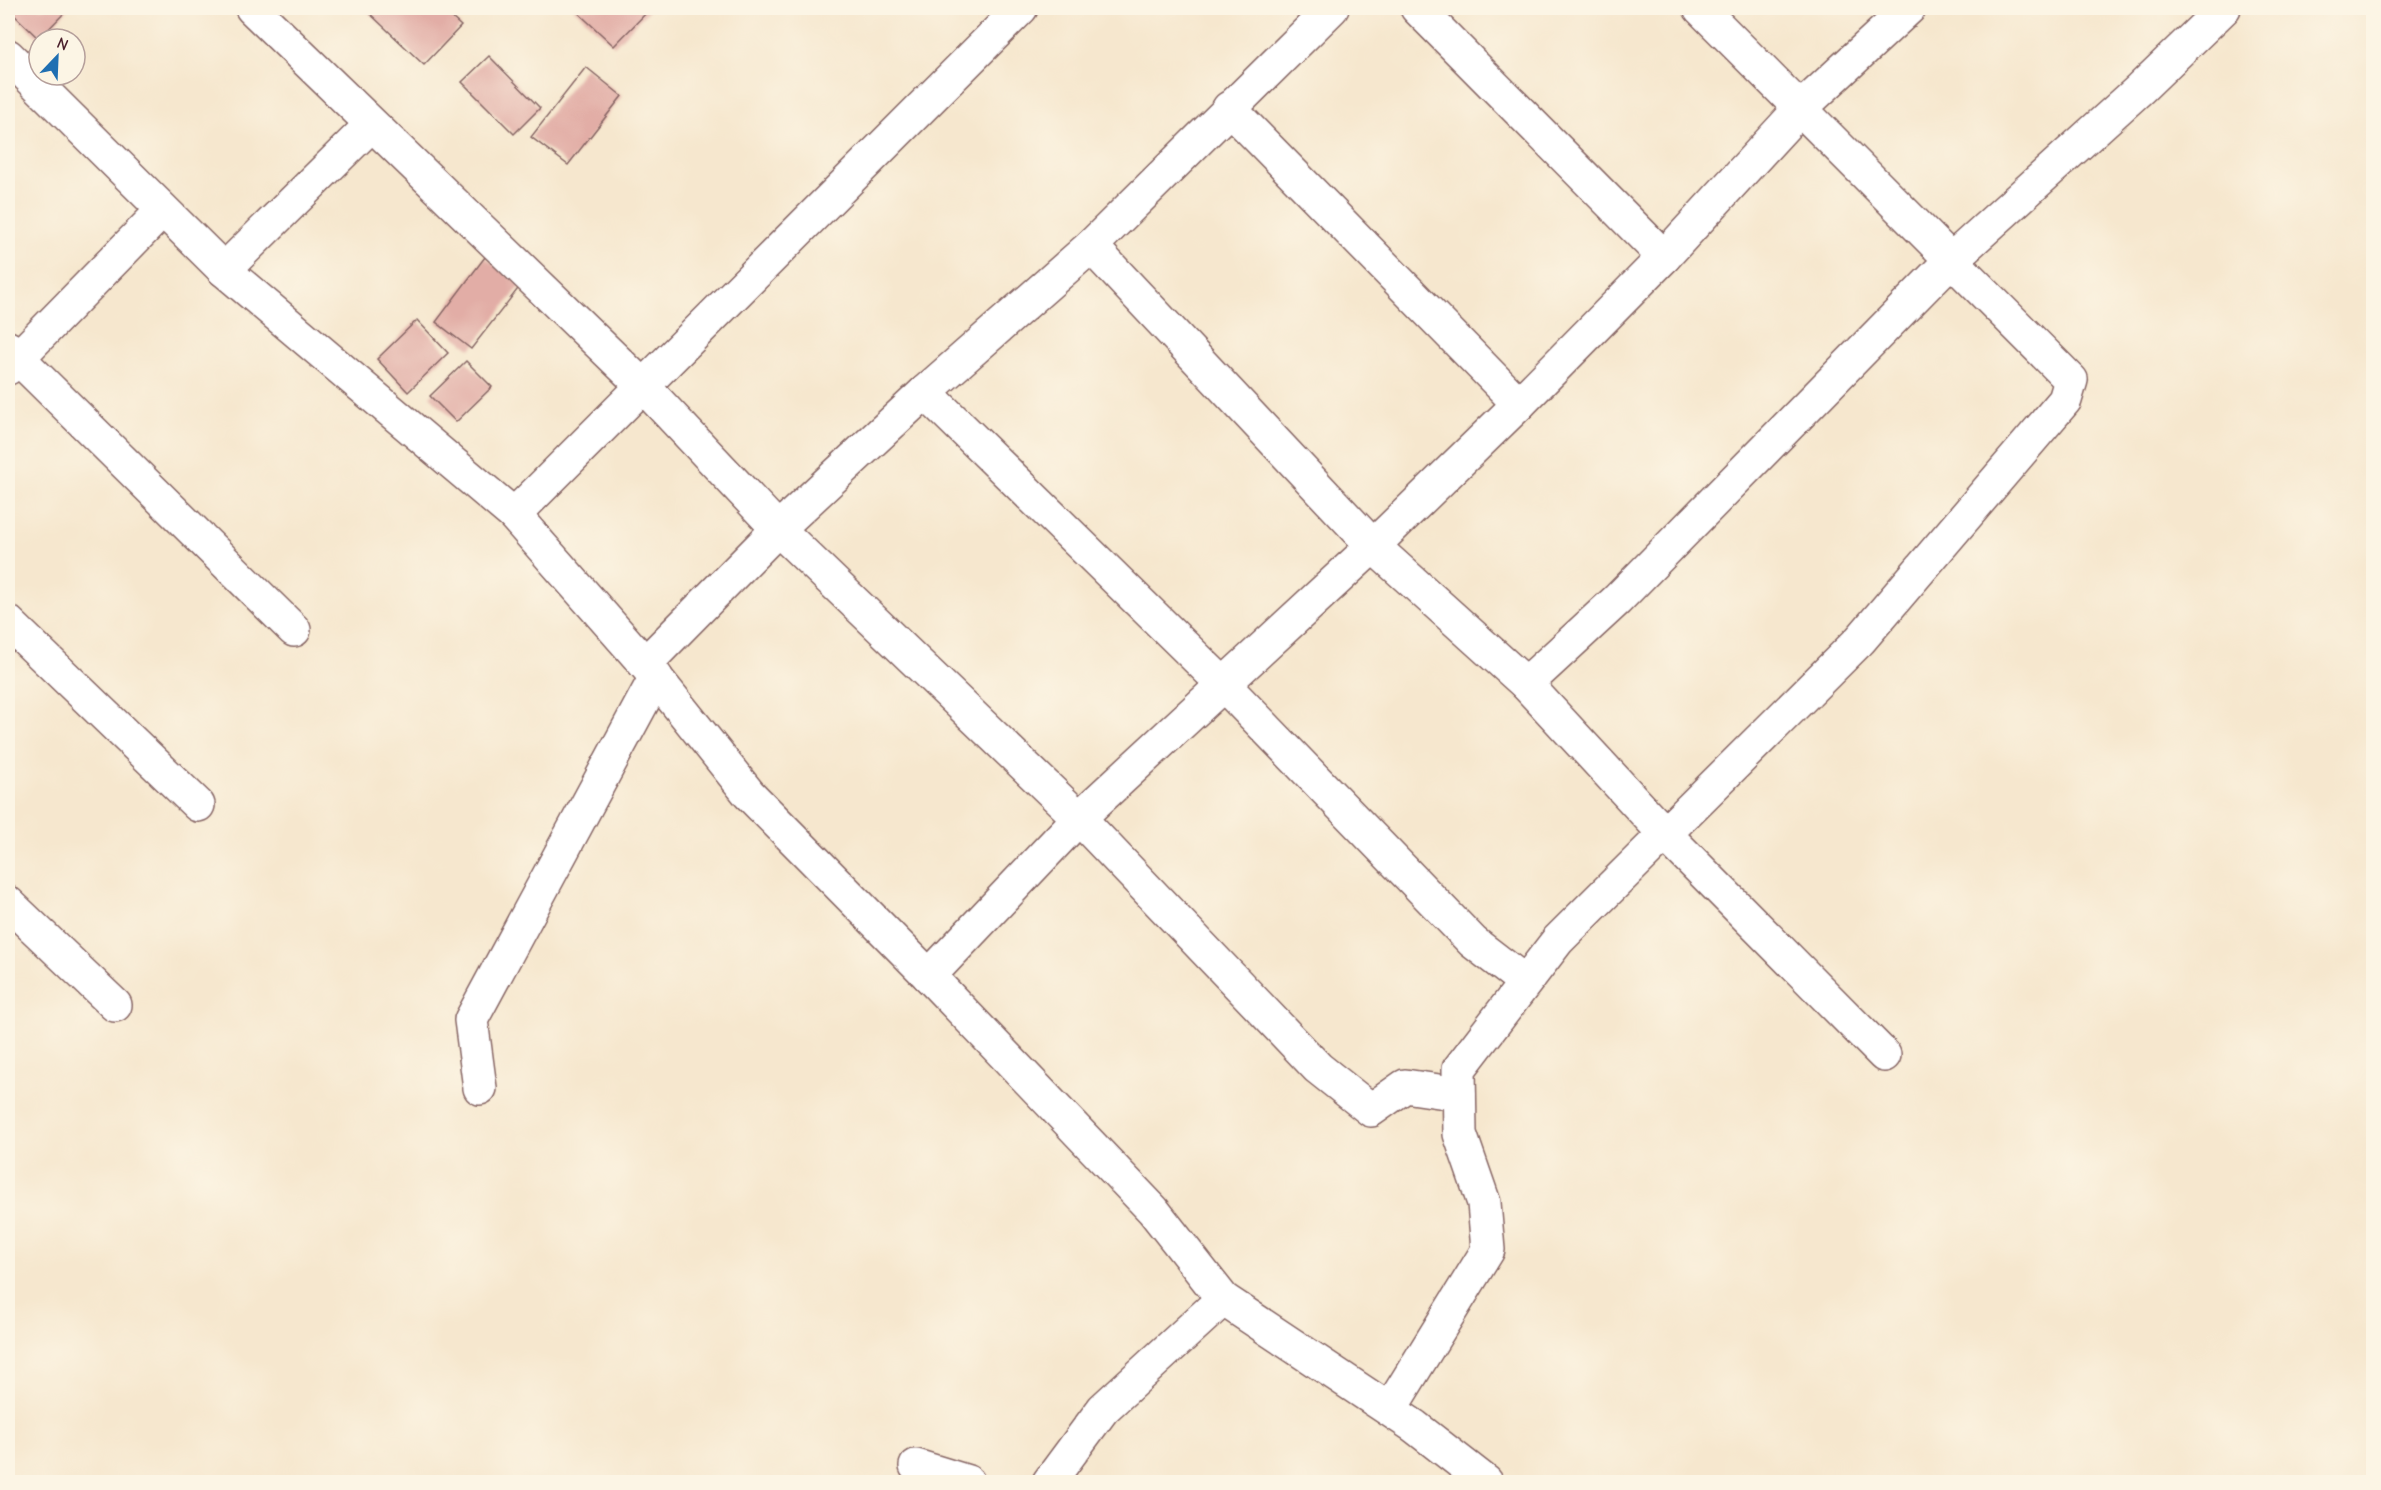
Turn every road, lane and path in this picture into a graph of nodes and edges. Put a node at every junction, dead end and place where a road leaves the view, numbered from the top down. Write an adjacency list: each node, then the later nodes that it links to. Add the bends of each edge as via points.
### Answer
1 (252, 8): 11 (street)
2 (1021, 8): 18 (street)
3 (1332, 8): 9 (street)
4 (1417, 8): 14 (street)
5 (1700, 8): 10 (street)
6 (1909, 8): 10 (street)
7 (2224, 8): 15 (street)
8 (8, 56): 12 (street)
9 (1229, 108): 13 (street); 20 (street)
10 (1801, 108): 14 (street); 15 (street)
11 (371, 125): 16 (street); 18 (street)
12 (163, 210): 16 (street); 17 (street)
13 (1091, 246): 19 (street); 23 (street)
14 (1664, 257): 20 (street)
15 (1952, 260): 28 (street, via 1617,600); 31 (street, via 2071,381 2066,400 1860,640)
16 (224, 270): 21 (street)
17 (11, 358): 25 (street)
18 (644, 387): 21 (street); 22 (street)
19 (925, 392): 22 (street); 27 (street)
20 (1519, 404): 23 (street)
21 (514, 515): 26 (street)
22 (778, 529): 26 (street); 30 (street)
23 (1373, 546): 27 (street); 28 (street)
24 (8, 622): 29 (street)
25 (294, 630)
26 (650, 670): 33 (street, via 749,794); 37 (street, via 471,1020)
27 (1223, 684): 30 (street); 34 (street, via 1473,942)
28 (1526, 684): 31 (street)
29 (198, 805)
30 (1079, 818): 33 (street); 38 (street, via 1318,1068 1371,1110 1405,1086)
31 (1664, 833): 34 (street, via 1558,940); 36 (street)
32 (8, 903): 35 (street)
33 (929, 976): 39 (street, via 1153,1210)
34 (1525, 982): 38 (street, via 1459,1069)
35 (115, 1005)
36 (1884, 1056)
37 (480, 1088)
38 (1459, 1094): 40 (street, via 1460,1134 1484,1203 1488,1250)
39 (1223, 1299): 40 (street); 43 (street, via 1103,1409)
40 (1390, 1410): 44 (street)
41 (916, 1466): 42 (street)
42 (968, 1482)
43 (1049, 1482)
44 (1486, 1482)

